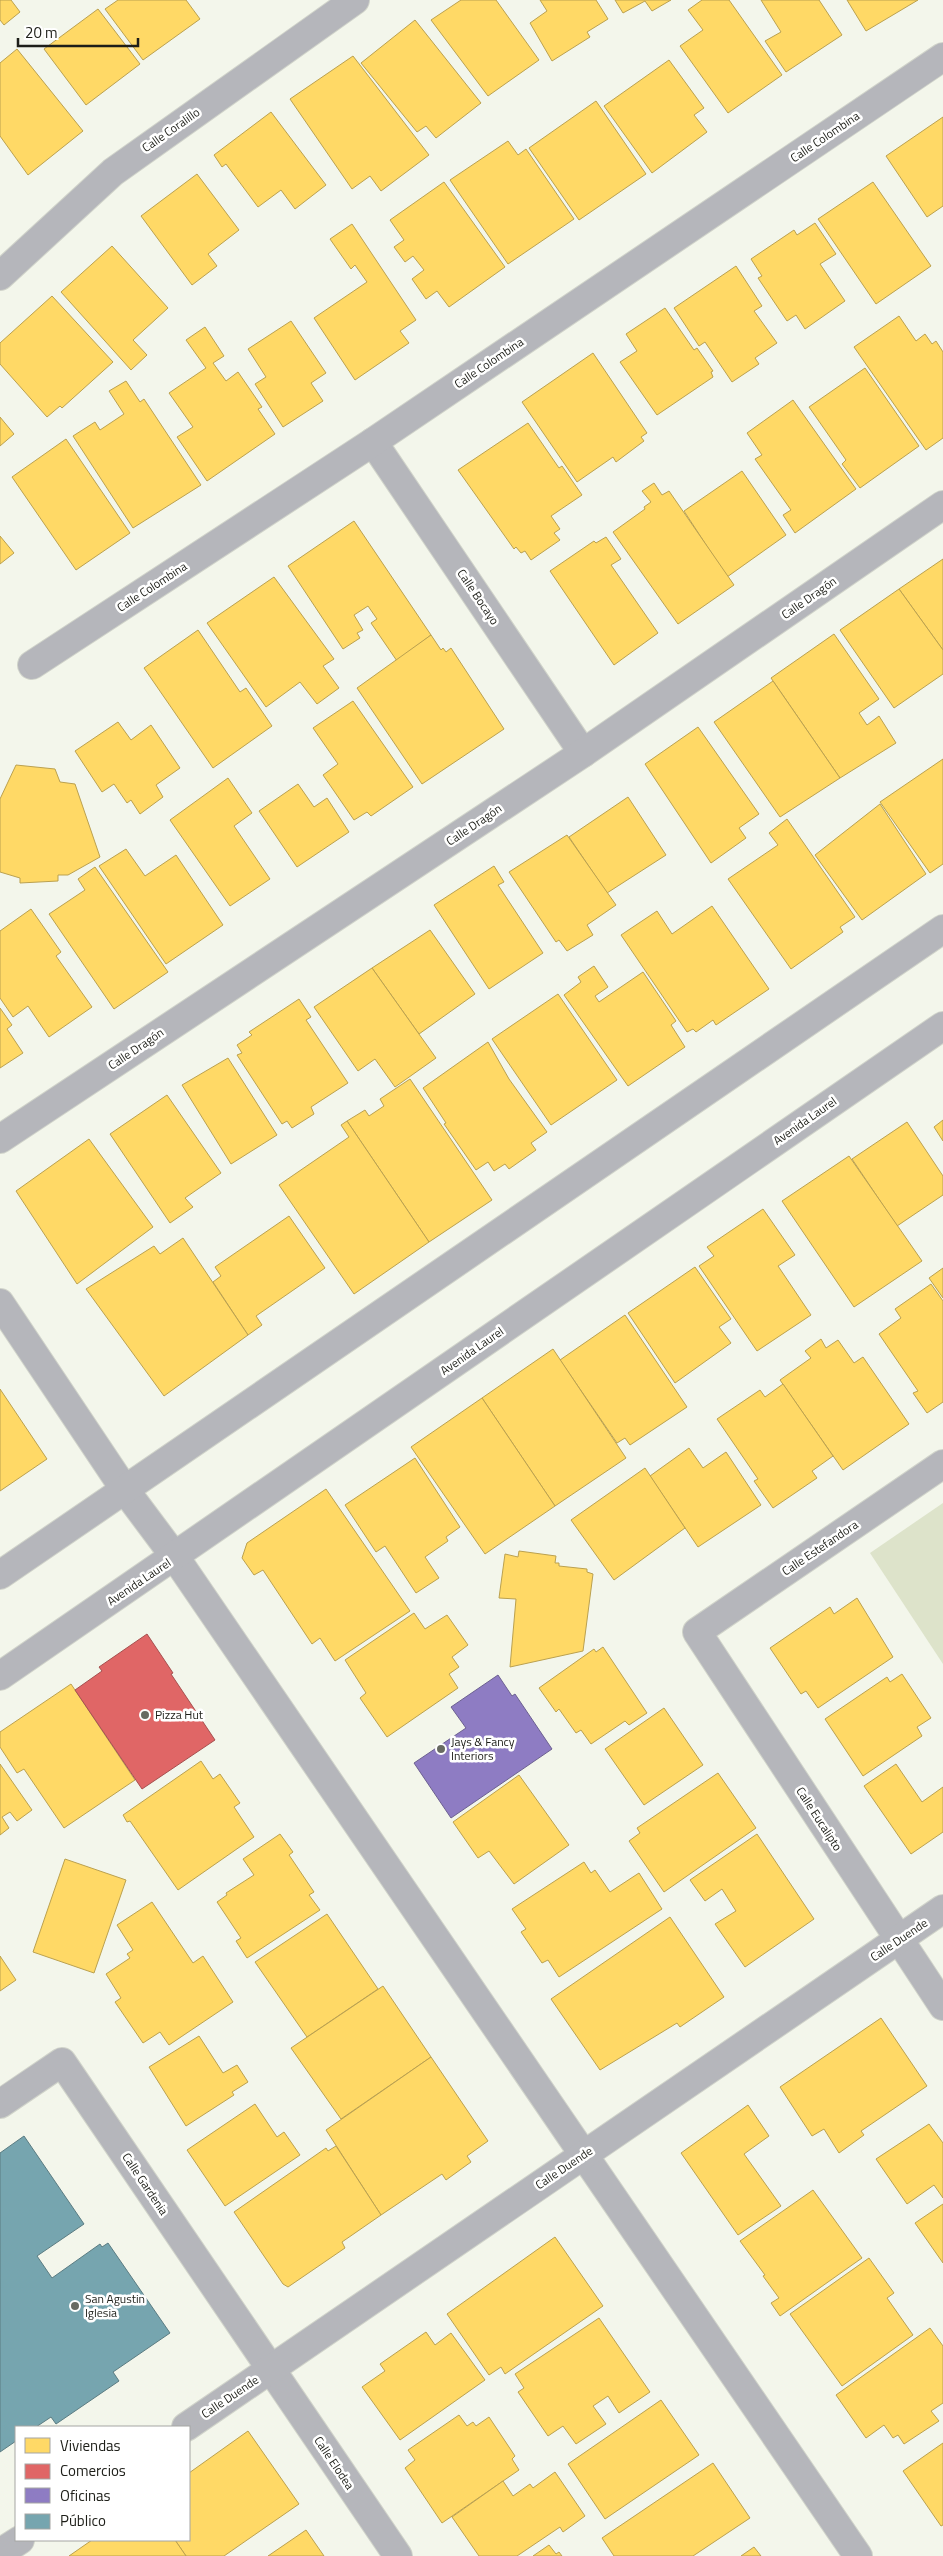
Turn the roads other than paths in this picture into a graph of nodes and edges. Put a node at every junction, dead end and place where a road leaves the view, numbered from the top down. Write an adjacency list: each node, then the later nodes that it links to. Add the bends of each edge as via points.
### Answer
1 (354, 0): 3 (street, Calle Coralillo, via 113,172)
2 (943, 57): 4 (street, Calle Colombina)
3 (0, 276)
4 (373, 442): 6 (street, Calle Colombina); 7 (street, Calle Bocayo)
5 (943, 505): 7 (street, Calle Dragón)
6 (32, 665)
7 (583, 753): 10 (street, Calle Dragón)
8 (943, 929): 13 (street)
9 (943, 1026): 14 (street, Avenida Laurel)
10 (0, 1139)
11 (0, 1303): 13 (street)
12 (943, 1464): 16 (street, Calle Estefandora)
13 (125, 1490): 14 (street); 15 (street)
14 (175, 1557): 17 (street, Avenida Laurel); 22 (street)
15 (0, 1575)
16 (696, 1632): 19 (street, Calle Eucalipto)
17 (0, 1676)
18 (943, 1909): 19 (street, Calle Duende)
19 (898, 1940): 20 (street, Calle Eucalipto); 22 (street, Calle Duende)
20 (943, 2006)
21 (0, 2104): 23 (street, Calle Gardenia, via 62,2062)
22 (584, 2154): 23 (street, Calle Duende); 28 (street)
23 (270, 2370): 24 (street, Calle Duende); 27 (street, Calle Elodea)
24 (187, 2426)
25 (19, 2541): 26 (street)
26 (0, 2554)
27 (398, 2556)
28 (858, 2556)

